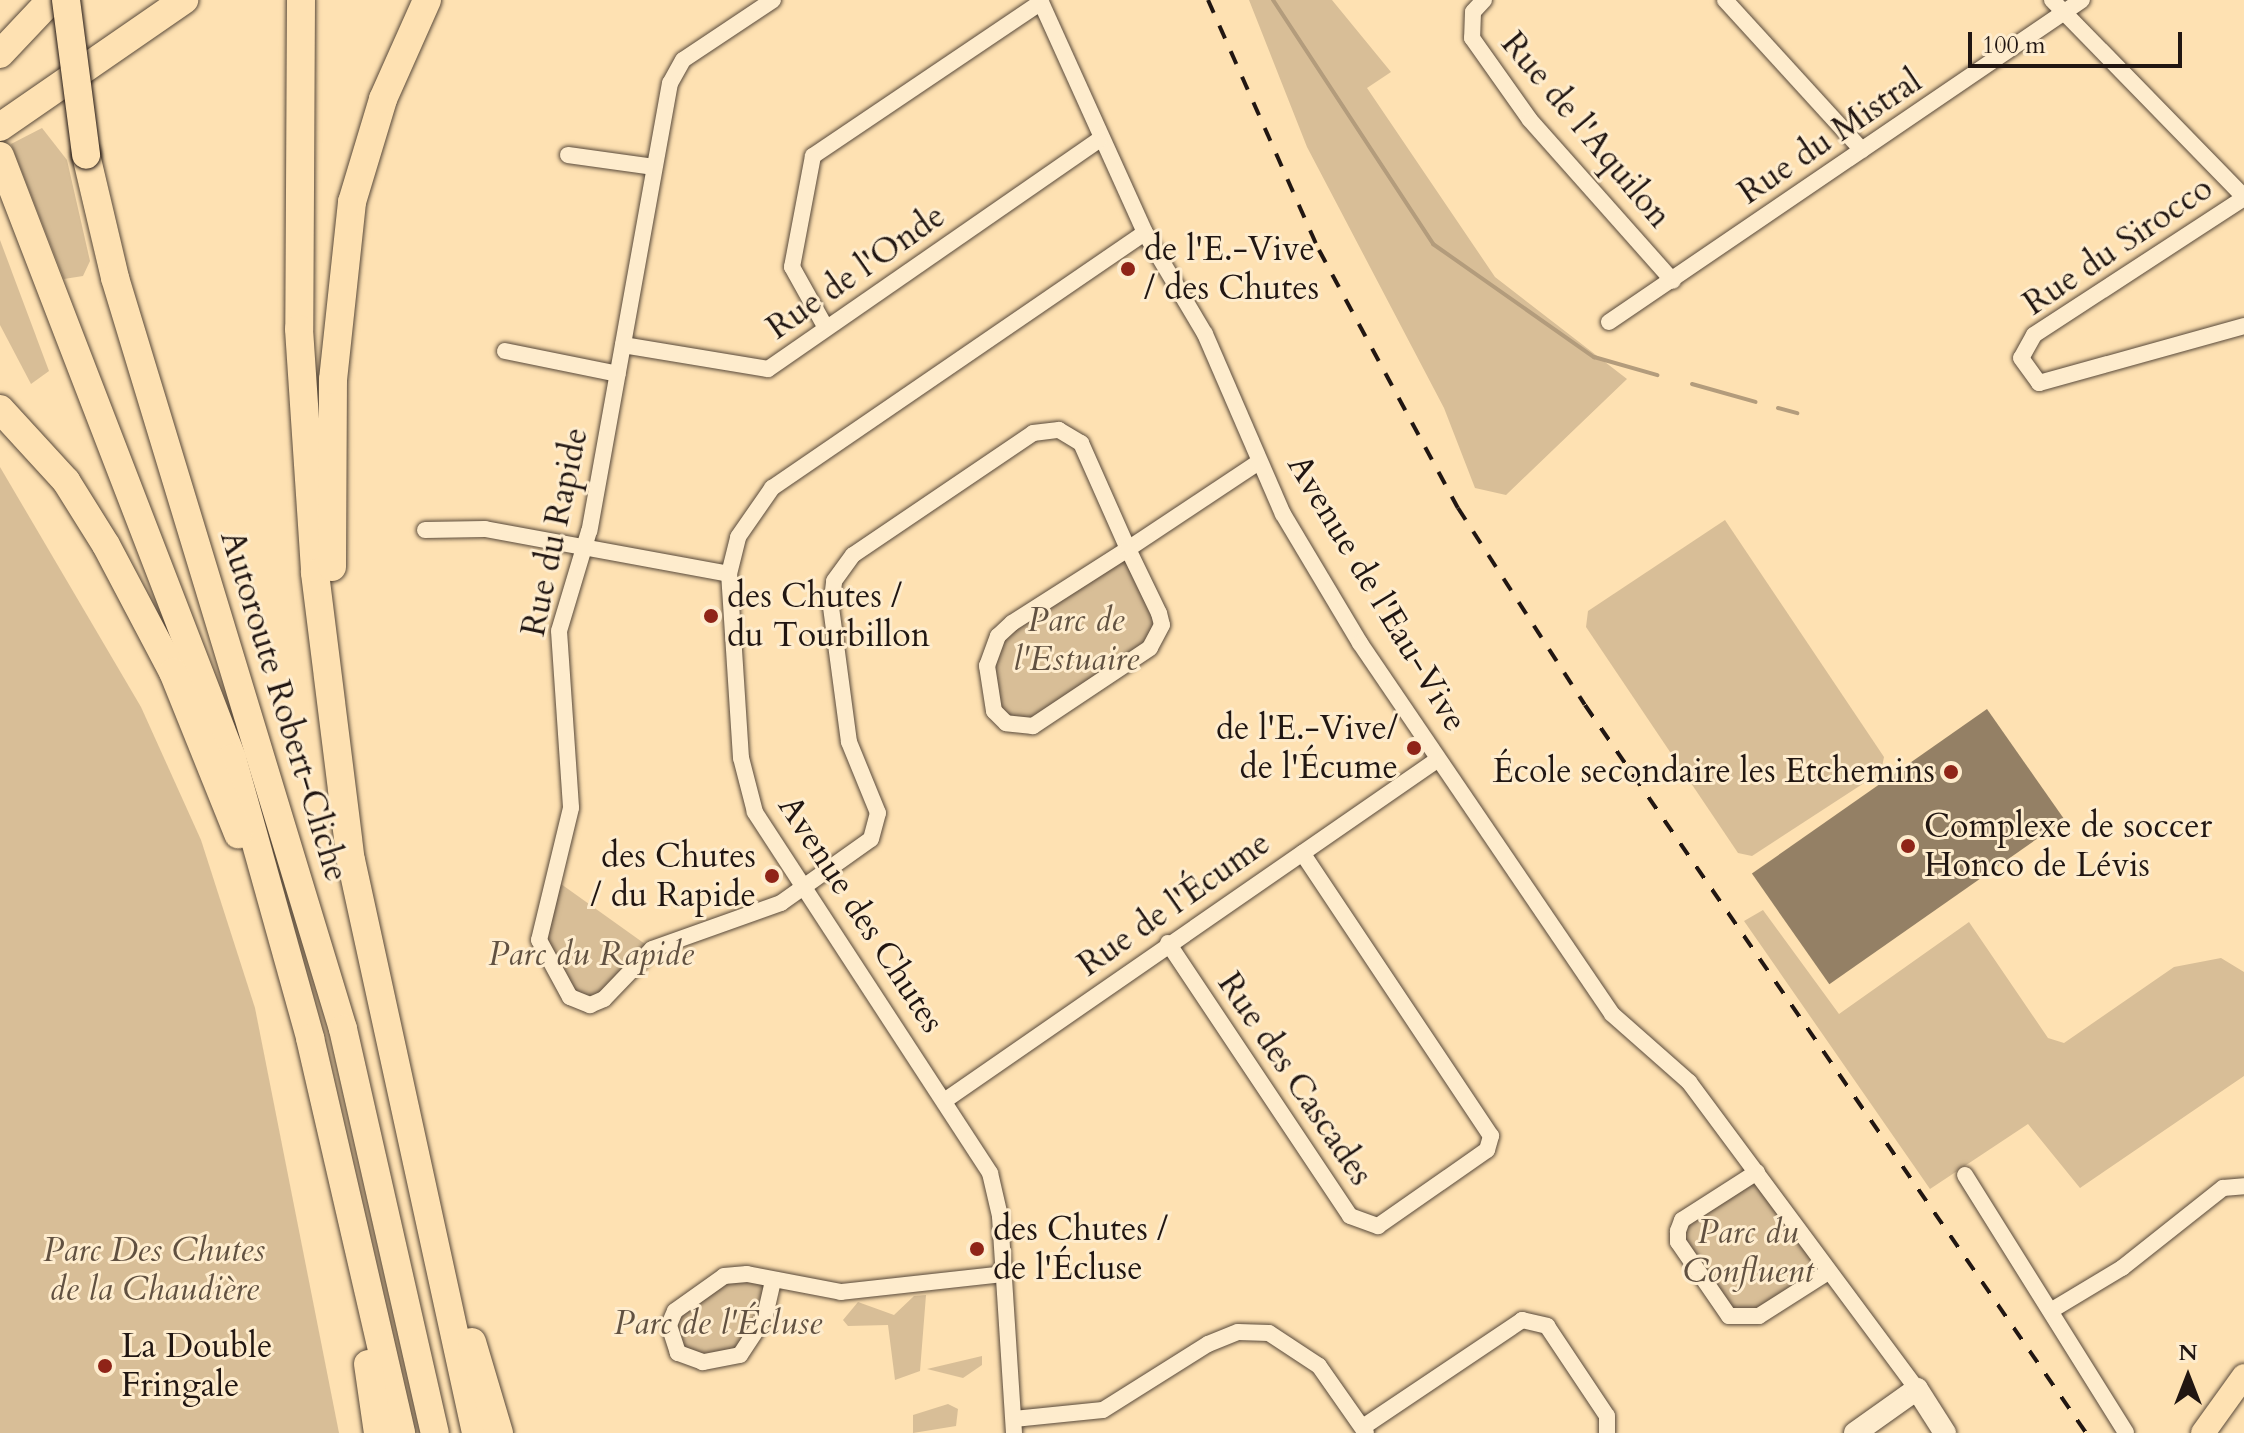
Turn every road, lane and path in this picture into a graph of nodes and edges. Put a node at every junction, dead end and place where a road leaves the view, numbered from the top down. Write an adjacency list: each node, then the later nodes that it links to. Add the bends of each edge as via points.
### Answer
1 (51, 0): 13 (highway)
2 (66, 0): 57 (highway, Autoroute Robert-Cliche, bridge, via 86,155 115,278 343,1029)
3 (184, 0): 14 (highway)
4 (427, 0): 35 (highway, via 383,99 352,202 333,380)
5 (773, 0): 19 (street, Rue du Rapide, via 674,71)
6 (1725, 0): 16 (street)
7 (2052, 0): 12 (street)
8 (2082, 0): 12 (street, Rue du Mistral)
9 (1040, 1): 15 (street, Avenue de l'Eau-Vive); 25 (street, via 813,156 792,267)
10 (1478, 6): 22 (street, Rue de l'Aquilon, via 1472,38 1530,120)
11 (301, 7): 35 (highway, Autoroute Robert-Cliche, via 301,359 314,557)
12 (2065, 14): 16 (street, Rue du Mistral); 20 (street)
13 (0, 54)
14 (0, 127)
15 (1099, 140): 21 (street, Avenue de l'Eau-Vive); 25 (street, Rue de l'Onde)
16 (1862, 150): 22 (street, Rue du Mistral)
17 (568, 155): 19 (street)
18 (0, 156): 39 (highway, via 232,758)
19 (654, 167): 26 (street, Rue du Rapide)
20 (2244, 198): 24 (street, Rue du Sirocco, via 2034,335 2021,358 2039,383)
21 (1145, 233): 30 (street, Avenue de l'Eau-Vive, via 1205,334); 34 (street, Avenue des Chutes, via 772,488 738,537)
22 (1673, 281): 23 (street, Rue du Mistral)
23 (1609, 322)
24 (2244, 326)
25 (826, 328): 26 (street, Rue de l'Onde, via 758,370)
26 (623, 345): 28 (street, Rue du Rapide)
27 (505, 351): 28 (street)
28 (618, 374): 33 (street, Rue du Rapide)
29 (0, 409): 39 (highway, via 66,481 106,545 173,672)
30 (1259, 462): 32 (street); 36 (street, Avenue de l'Eau-Vive, via 1283,514)
31 (425, 530): 33 (street, via 485,529)
32 (1128, 549): 32 (street, via 998,636 987,686 1006,723 1033,726 1159,639 1159,613); 38 (street, Rue du Rapide, via 1081,443 1046,428 853,555 834,581 831,607 849,742 878,813 876,826 871,839)
33 (584, 552): 34 (street); 38 (street, Rue du Rapide, via 558,643 571,808 539,940 570,997 590,1005 604,999 652,949 749,919)
34 (729, 574): 38 (street, Avenue des Chutes, via 746,788)
35 (328, 644): 42 (highway, Autoroute Robert-Cliche, via 351,860)
36 (1437, 760): 37 (street, Rue de l'Écume); 43 (street, Avenue de l'Eau-Vive, via 1612,1014 1689,1082)
37 (1302, 853): 40 (street, Rue de l'Écume); 40 (street, Rue des Cascades, via 1491,1136 1487,1150 1378,1226 1350,1216)
38 (801, 891): 41 (street, Avenue des Chutes)
39 (275, 920): 46 (highway)
40 (1168, 943): 41 (street, Rue de l'Écume)
41 (947, 1099): 48 (street, Avenue des Chutes, via 990,1173)
42 (416, 1169): 58 (highway, Autoroute Robert-Cliche); 59 (highway)
43 (1757, 1172): 47 (street, Avenue de l'Eau-Vive); 47 (street, via 1682,1220 1678,1231 1678,1242 1729,1316 1759,1316)
44 (1965, 1175): 50 (street)
45 (2244, 1186): 50 (street, via 2223,1188 2122,1268)
46 (356, 1236): 55 (highway, via 355,1293); 56 (highway)
47 (1828, 1272): 52 (street, Avenue de l'Eau-Vive)
48 (1004, 1274): 49 (street, via 841,1292); 53 (street, Avenue des Chutes)
49 (773, 1281): 49 (street, via 765,1317 740,1355 703,1362 678,1353 669,1325 707,1286 724,1276)
50 (2052, 1310): 63 (street)
51 (2244, 1376): 64 (main road)
52 (1917, 1389): 61 (street); 62 (street, Avenue de l'Eau-Vive)
53 (1014, 1426): 54 (street, via 1103,1410 1238,1332 1269,1333 1294,1345 1319,1366)
54 (1364, 1430): 60 (street, via 1522,1320 1547,1326 1607,1416)
55 (378, 1433)
56 (401, 1433)
57 (435, 1433)
58 (476, 1433)
59 (499, 1433)
60 (1607, 1433)
61 (1855, 1433)
62 (1945, 1433)
63 (2126, 1433)
64 (2203, 1433)

